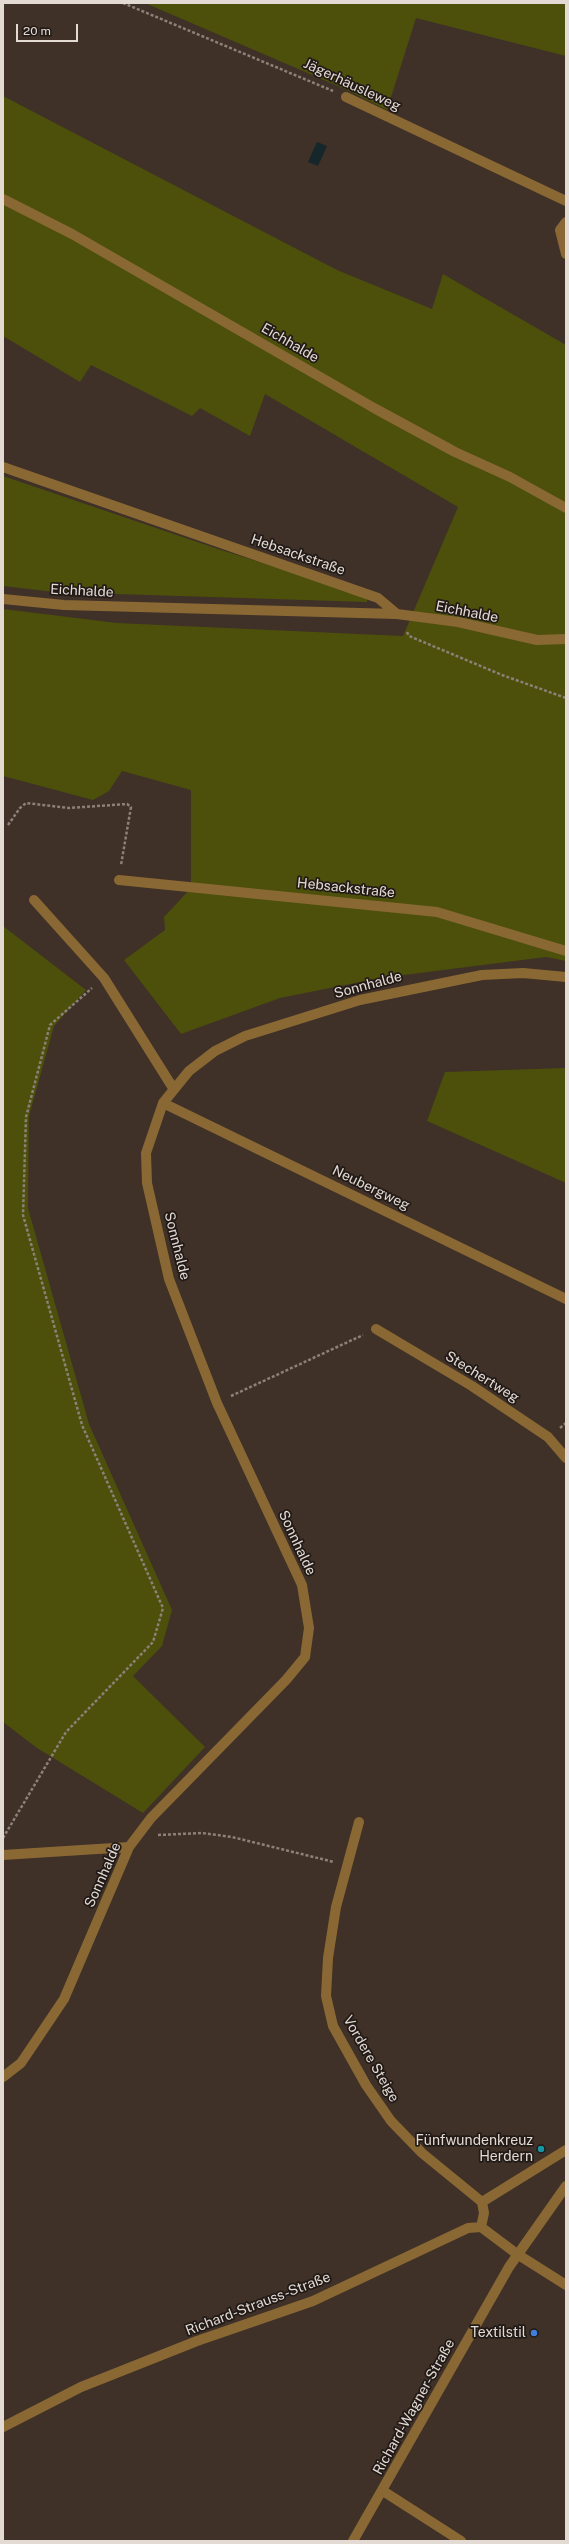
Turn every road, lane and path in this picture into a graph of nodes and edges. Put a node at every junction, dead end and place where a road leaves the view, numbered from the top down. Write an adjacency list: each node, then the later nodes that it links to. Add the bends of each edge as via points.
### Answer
1 (123, 3): 2 (path, Jägerhäusleweg)
2 (346, 96): 4 (street, Jägerhäusleweg)
3 (3, 199): 8 (street, Eichhalde, via 72,234 388,415)
4 (566, 201)
5 (566, 222): 6 (street, via 560,230)
6 (566, 254)
7 (3, 467): 10 (street, Hebsackstraße, via 378,598)
8 (566, 508)
9 (3, 599): 10 (street, Eichhalde, via 64,605)
10 (397, 614): 11 (street, Eichhalde, via 458,622 538,640); 12 (path, via 410,636 502,675)
11 (566, 639)
12 (566, 698)
13 (8, 825): 14 (path, via 26,803 69,808 127,804 131,806)
14 (122, 862)
15 (119, 880): 17 (street, Hebsackstraße, via 437,912)
16 (34, 900): 19 (street)
17 (566, 951)
18 (566, 977): 20 (street, Sonnhalde, via 523,973 482,975 360,1000 245,1036 215,1051 189,1071)
19 (104, 978): 20 (street); 28 (path, via 50,1025 26,1117 23,1215 82,1425 163,1608 154,1642 66,1732)
20 (173, 1088): 21 (street, Sonnhalde)
21 (163, 1103): 22 (street, Neubergweg); 29 (street, Sonnhalde, via 146,1153 148,1183 169,1279 217,1403 302,1585 309,1628 306,1657 150,1818)
22 (566, 1299)
23 (376, 1329): 24 (path); 25 (street, Stechertweg, via 472,1386 548,1437)
24 (232, 1396)
25 (566, 1458)
26 (359, 1822): 31 (street, Vordere Steige)
27 (165, 1833): 31 (path, via 202,1833 232,1837)
28 (3, 1838)
29 (129, 1848): 30 (street); 32 (street, Sonnhalde, via 64,1999 21,2063)
30 (3, 1855)
31 (348, 1865): 35 (street, Vordere Steige, via 336,1907 328,1958 326,1996 332,2026 366,2085 391,2121 422,2153)
32 (3, 2077)
33 (566, 2150): 35 (street)
34 (566, 2186): 37 (street, Richard-Wagner-Straße)
35 (482, 2202): 36 (street, via 484,2213)
36 (481, 2227): 37 (street); 39 (street, Richard-Strauss-Straße, via 468,2228 313,2301 197,2341 81,2387)
37 (517, 2254): 38 (street); 40 (street, Richard-Wagner-Straße)
38 (566, 2285)
39 (3, 2427)
40 (383, 2490): 41 (street, Richard-Wagner-Straße); 42 (street)
41 (353, 2541)
42 (461, 2541)

